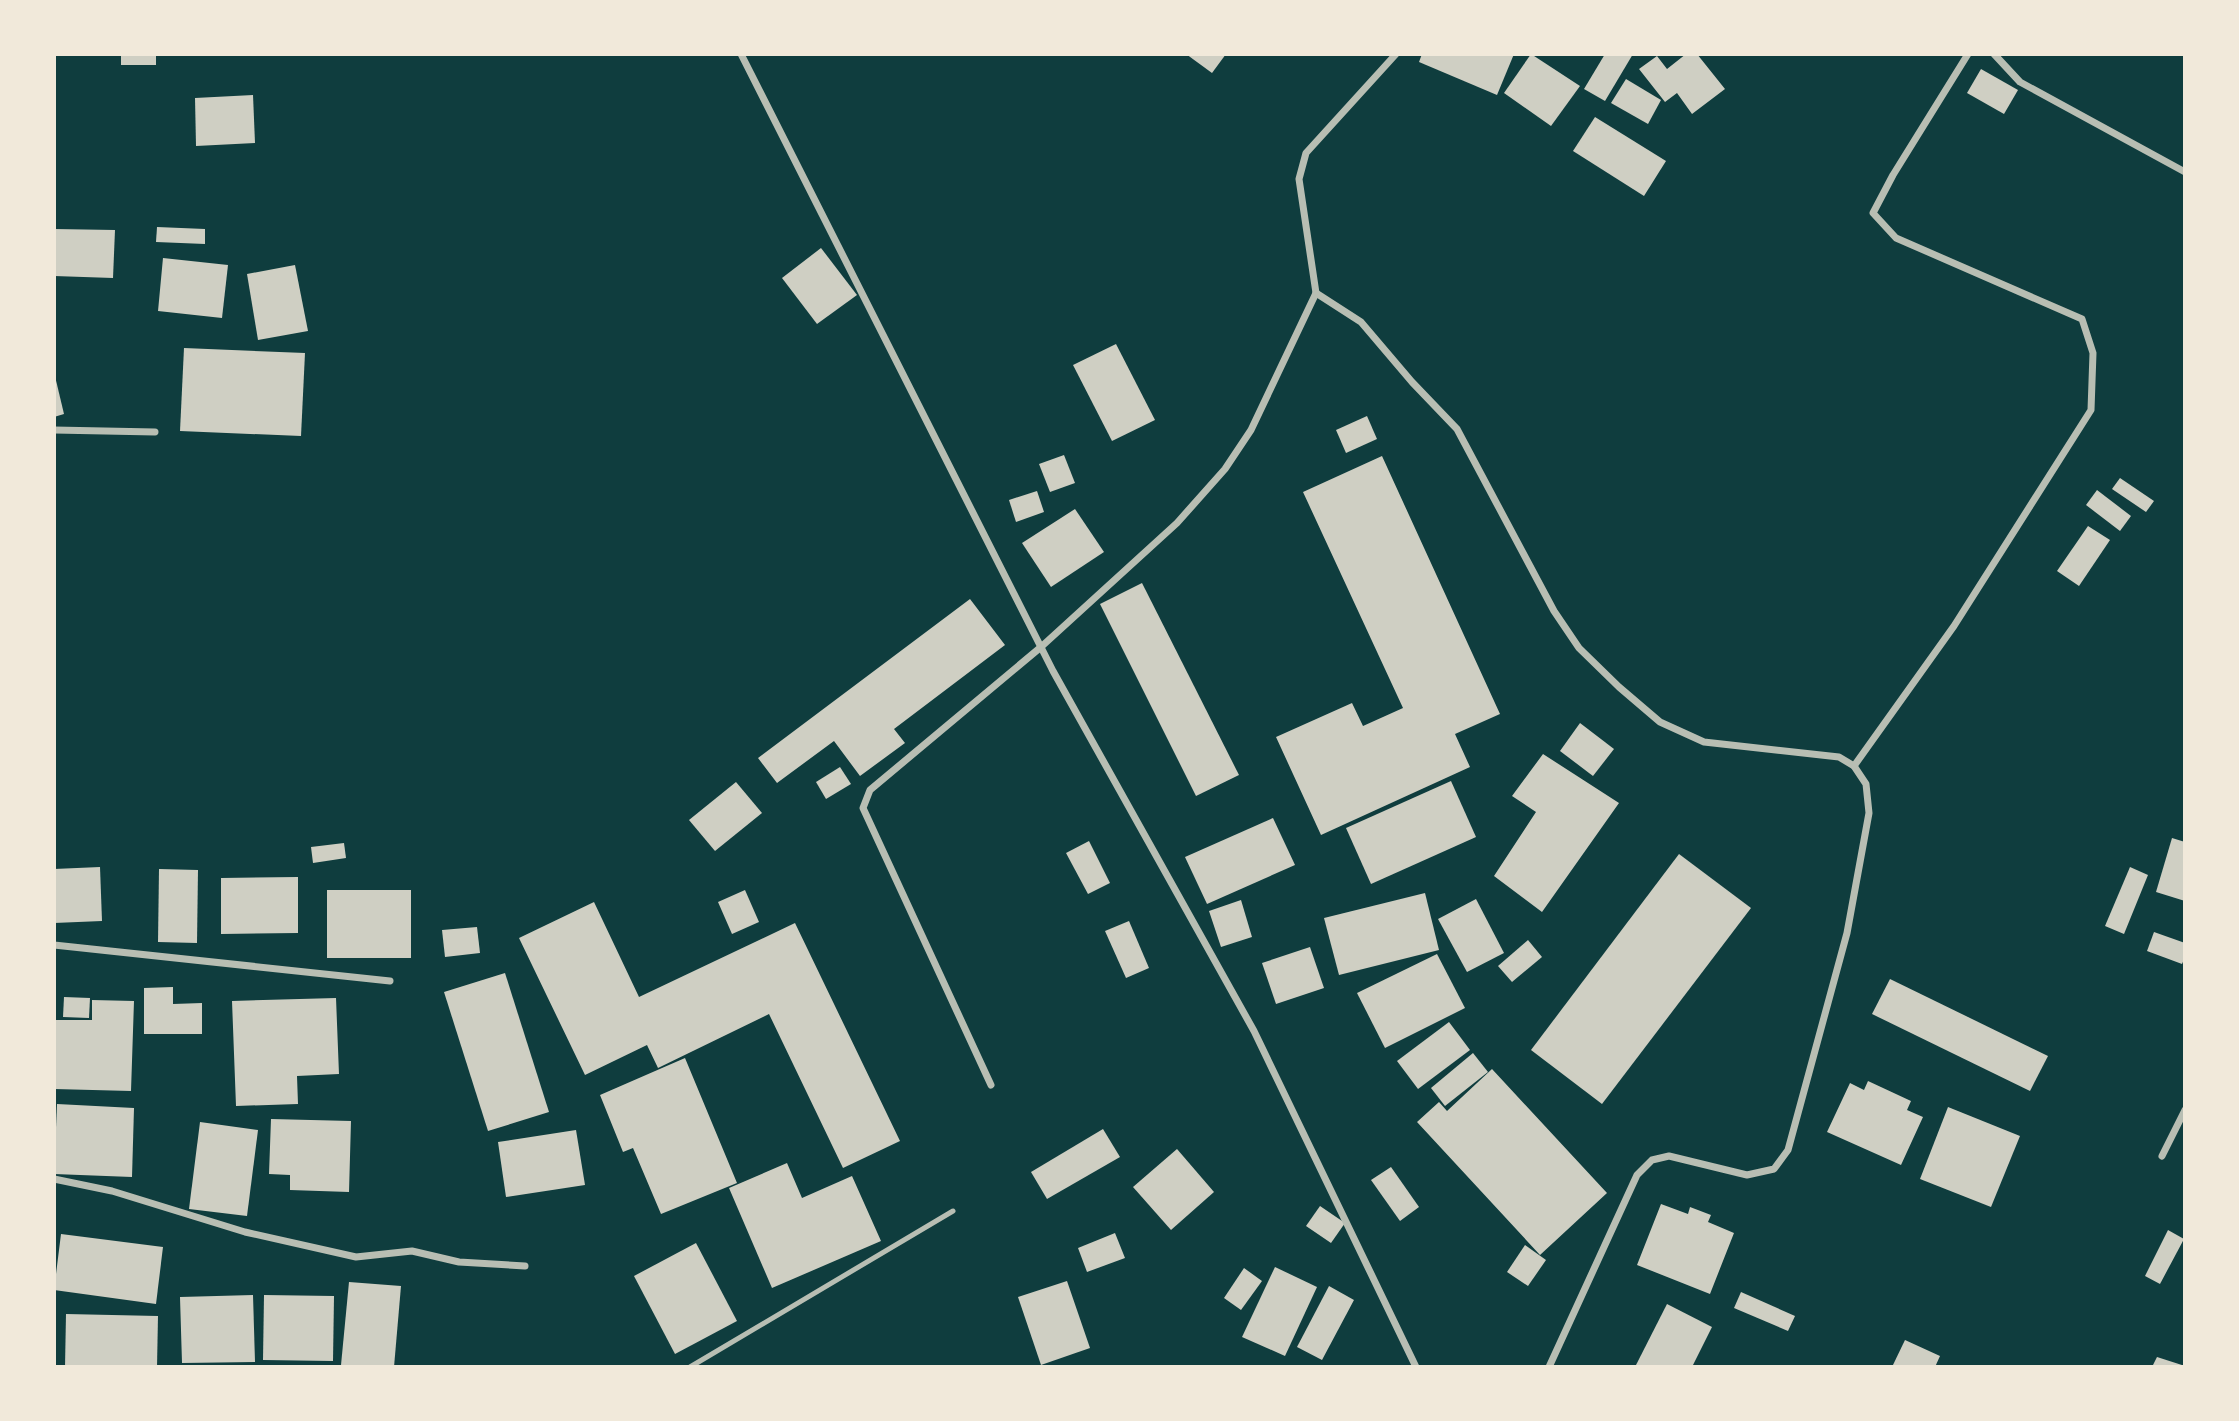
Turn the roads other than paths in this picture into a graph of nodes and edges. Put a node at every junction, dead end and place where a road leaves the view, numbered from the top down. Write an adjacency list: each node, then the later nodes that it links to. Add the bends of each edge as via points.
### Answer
1 (741, 54): 9 (street)
2 (1396, 54): 6 (street, via 1306,153 1299,178)
3 (1968, 54): 10 (street, via 1873,212 1896,238 2082,319 2093,353 2091,410 1954,626)
4 (1994, 54): 5 (street, via 2020,82)
5 (2185, 172)
6 (1316, 293): 9 (street, via 1251,430 1225,469 1177,523); 10 (street, via 1361,322 1457,429 1554,611 1579,648 1629,696 1660,722 1704,742 1839,757)
7 (54, 430): 8 (street)
8 (155, 432)
9 (1041, 647): 13 (street, via 870,790 863,807); 20 (street, via 1254,1031)
10 (1854, 765): 21 (street, via 1866,784 1869,813 1847,933 1788,1150 1774,1169 1747,1175 1669,1156 1652,1160 1637,1175)
11 (54, 945): 12 (street)
12 (390, 981)
13 (991, 1086)
14 (2185, 1110): 15 (street)
15 (2162, 1156)
16 (54, 1179): 18 (street, via 112,1191 245,1232 356,1257 412,1251 459,1262)
17 (953, 1212): 19 (lane)
18 (526, 1266)
19 (690, 1367)
20 (1416, 1367)
21 (1549, 1367)

